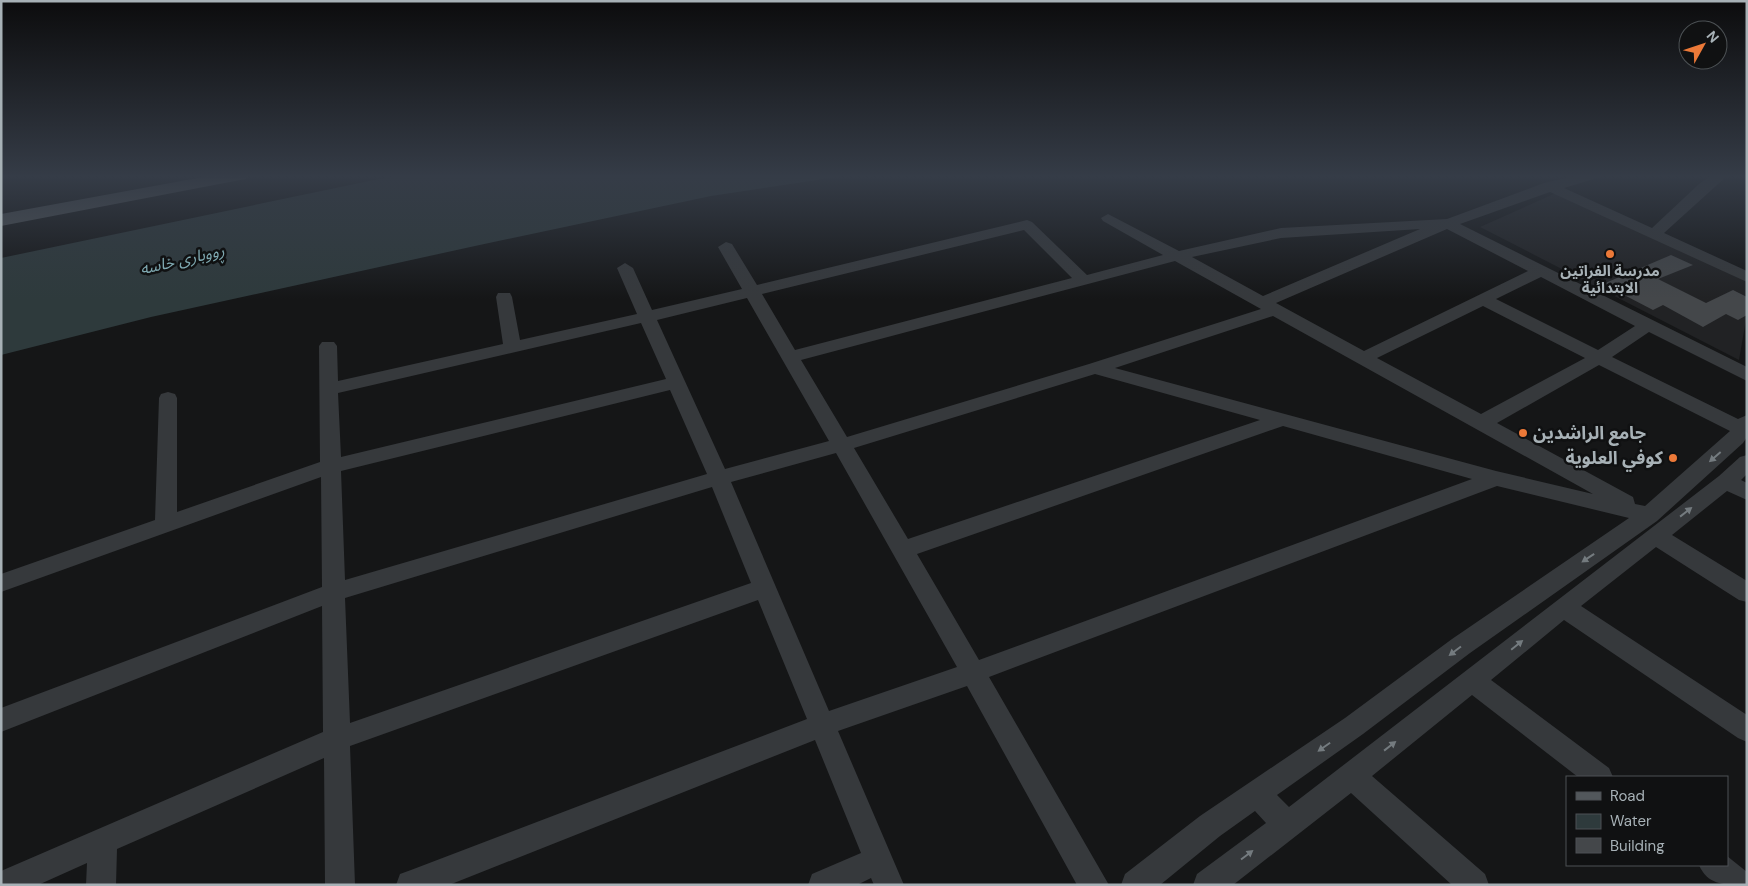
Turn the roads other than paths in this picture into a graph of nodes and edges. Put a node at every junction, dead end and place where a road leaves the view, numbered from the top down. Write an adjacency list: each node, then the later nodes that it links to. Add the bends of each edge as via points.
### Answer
1 (20, 216): 6 (main road)
2 (1465, 216): 7 (street)
3 (1613, 216): 8 (street)
4 (1673, 216): 8 (street)
5 (1108, 218): 10 (street)
6 (1, 220)
7 (1446, 223): 10 (street, via 1289,232); 12 (street); 18 (street)
8 (1653, 235): 13 (street)
9 (726, 247): 15 (street)
10 (1177, 256): 14 (street); 18 (street)
11 (625, 268): 19 (street)
12 (1541, 271): 17 (street); 20 (street)
13 (1747, 277)
14 (1084, 281): 15 (street, via 1027,225); 23 (street)
15 (752, 290): 19 (street); 23 (street)
16 (504, 297): 22 (street)
17 (1482, 299): 24 (street); 25 (street)
18 (1268, 307): 24 (street); 26 (street)
19 (646, 316): 22 (street); 28 (street)
20 (1648, 325): 25 (street); 27 (street)
21 (328, 346): 29 (street)
22 (512, 346): 29 (street)
23 (791, 357): 34 (street)
24 (1363, 358): 32 (street)
25 (1598, 358): 32 (street); 33 (street)
26 (1095, 368): 31 (street); 34 (street)
27 (1747, 375)
28 (675, 383): 36 (street); 37 (street)
29 (330, 389): 36 (street)
30 (168, 398): 40 (street)
31 (1283, 419): 38 (street); 42 (street)
32 (1481, 423): 41 (street)
33 (1744, 425): 41 (street, one-way to 41, via 1736,438)
34 (842, 446): 37 (street); 42 (street)
35 (1747, 462): 39 (street)
36 (331, 466): 40 (street); 45 (street)
37 (719, 478): 44 (street); 45 (street)
38 (1496, 478): 41 (street); 48 (street)
39 (1737, 487): 41 (street, one-way to 39)
40 (166, 524): 43 (street)
41 (1652, 525): 46 (street); 47 (street); 56 (street, one-way to 56, via 1462,646)
42 (903, 550): 48 (street)
43 (1, 583)
44 (765, 588): 51 (street); 53 (street)
45 (334, 592): 50 (street); 53 (street)
46 (1747, 593)
47 (1563, 606): 49 (street, one-way to 47); 52 (street)
48 (972, 673): 51 (street); 67 (street)
49 (1473, 681): 54 (street, one-way to 49); 55 (street)
50 (1, 720)
51 (823, 725): 60 (street); 65 (street)
52 (1747, 730)
53 (337, 740): 58 (street); 64 (street)
54 (1352, 776): 57 (street); 69 (street)
55 (1598, 776)
56 (1257, 794): 57 (street); 68 (street, via 1210,826)
57 (1286, 825): 61 (street, one-way to 57)
58 (103, 842): 62 (street); 63 (street)
59 (1715, 866): 70 (street)
60 (883, 872): 66 (street)
61 (1212, 883)
62 (3, 885)
63 (101, 885)
64 (340, 885)
65 (411, 885)
66 (824, 885)
67 (1094, 885)
68 (1136, 885)
69 (1474, 885)
70 (1740, 885)

